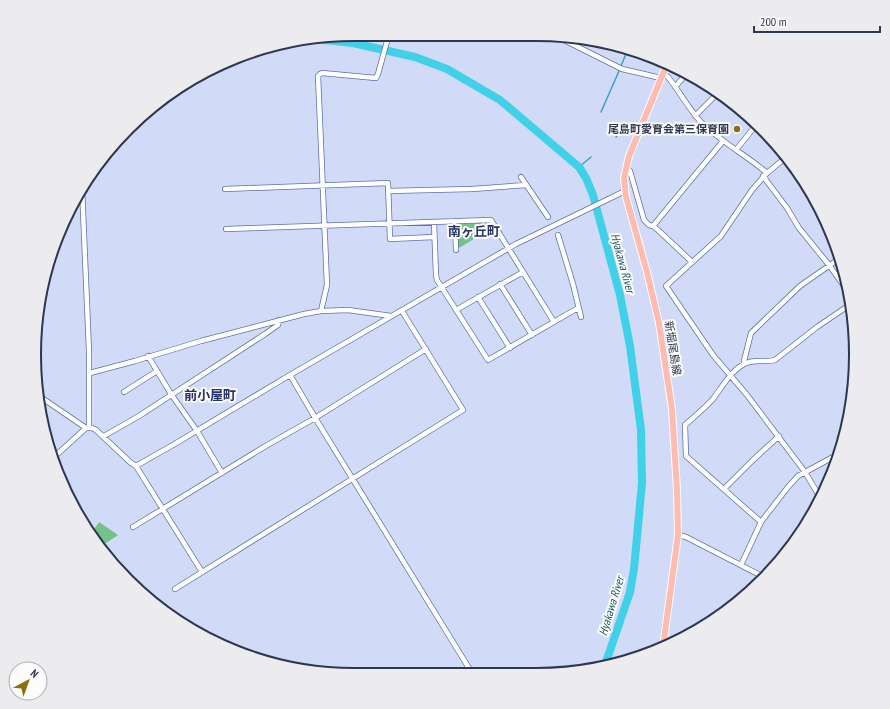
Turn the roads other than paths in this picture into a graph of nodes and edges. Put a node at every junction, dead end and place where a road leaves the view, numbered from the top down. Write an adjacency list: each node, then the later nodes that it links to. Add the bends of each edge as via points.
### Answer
1 (387, 41): 17 (street, via 376,78 322,73 318,76)
2 (571, 44): 4 (street, via 622,69)
3 (665, 69): 4 (main road, 新堀尾島線)
4 (662, 76): 6 (street, via 668,77); 13 (main road, 新堀尾島線)
5 (683, 78): 6 (street)
6 (675, 87): 8 (street)
7 (714, 97): 8 (street)
8 (696, 116): 10 (street)
9 (753, 129): 11 (street)
10 (723, 141): 11 (street); 27 (street)
11 (736, 150): 14 (street, via 753,161)
12 (782, 161): 14 (street)
13 (626, 168): 20 (main road, 新堀尾島線); 27 (street, via 630,171 644,220)
14 (765, 175): 33 (street, via 721,236); 35 (street, via 800,228)
15 (521, 177): 16 (street)
16 (526, 185): 19 (street); 22 (street)
17 (323, 186): 18 (street); 19 (street, via 388,183); 26 (street)
18 (225, 189)
19 (388, 191): 25 (street)
20 (625, 191): 31 (street); 78 (main road, 新堀尾島線, via 654,298 668,375 674,429)
21 (83, 199): 56 (street)
22 (548, 217)
23 (455, 221): 24 (street); 31 (street, via 491,220); 32 (street)
24 (434, 222): 25 (street); 30 (street)
25 (389, 224): 26 (street); 30 (street, via 390,239)
26 (324, 226): 28 (street); 44 (street, via 326,285)
27 (653, 226): 33 (street)
28 (226, 229)
29 (558, 235): 41 (street)
30 (434, 237): 39 (street, via 436,275)
31 (509, 248): 36 (street); 39 (street)
32 (456, 250)
33 (692, 262): 58 (street, via 667,284 667,288 713,355)
34 (834, 262): 35 (street)
35 (829, 265): 37 (street); 54 (street, via 800,286 751,333)
36 (523, 272): 38 (street); 49 (street)
37 (840, 280)
38 (500, 284): 40 (street); 50 (street)
39 (442, 287): 43 (street); 45 (street)
40 (478, 297): 43 (street); 51 (street)
41 (578, 308): 47 (street); 49 (street)
42 (845, 308): 54 (street, via 775,360)
43 (456, 310): 51 (street, via 488,360)
44 (322, 311): 46 (street, via 348,310); 48 (street)
45 (402, 311): 46 (street); 52 (street)
46 (391, 316): 57 (street)
47 (581, 317)
48 (279, 320): 53 (street); 60 (street, via 278,325)
49 (554, 322): 50 (street)
50 (532, 335): 51 (street)
51 (510, 348)
52 (426, 349): 62 (street); 72 (street, via 463,410)
53 (148, 356): 55 (street); 56 (street)
54 (744, 363): 58 (street)
55 (157, 371): 59 (street); 60 (street)
56 (90, 373): 63 (street)
57 (290, 375): 62 (street); 64 (street)
58 (731, 376): 66 (street); 73 (street, via 685,425 686,456)
59 (124, 392)
60 (171, 394): 64 (street); 65 (street)
61 (45, 400): 63 (street)
62 (315, 418): 71 (street); 72 (street)
63 (88, 428): 65 (street); 67 (street)
64 (197, 431): 69 (street); 71 (street)
65 (104, 436): 69 (street)
66 (779, 436): 70 (street); 73 (street)
67 (58, 454)
68 (831, 458): 70 (street)
69 (136, 466): 75 (street)
70 (805, 472): 74 (street); 76 (street, via 788,487)
71 (222, 473): 75 (street)
72 (353, 479): 80 (street); 84 (street)
73 (724, 489): 76 (street)
74 (817, 493)
75 (163, 508): 77 (street); 80 (street)
76 (761, 522): 79 (street)
77 (133, 527)
78 (678, 535): 79 (street); 83 (main road, 新堀尾島線)
79 (741, 566): 81 (street)
80 (202, 572): 82 (street)
81 (759, 574)
82 (175, 589)
83 (664, 640)
84 (469, 668)

